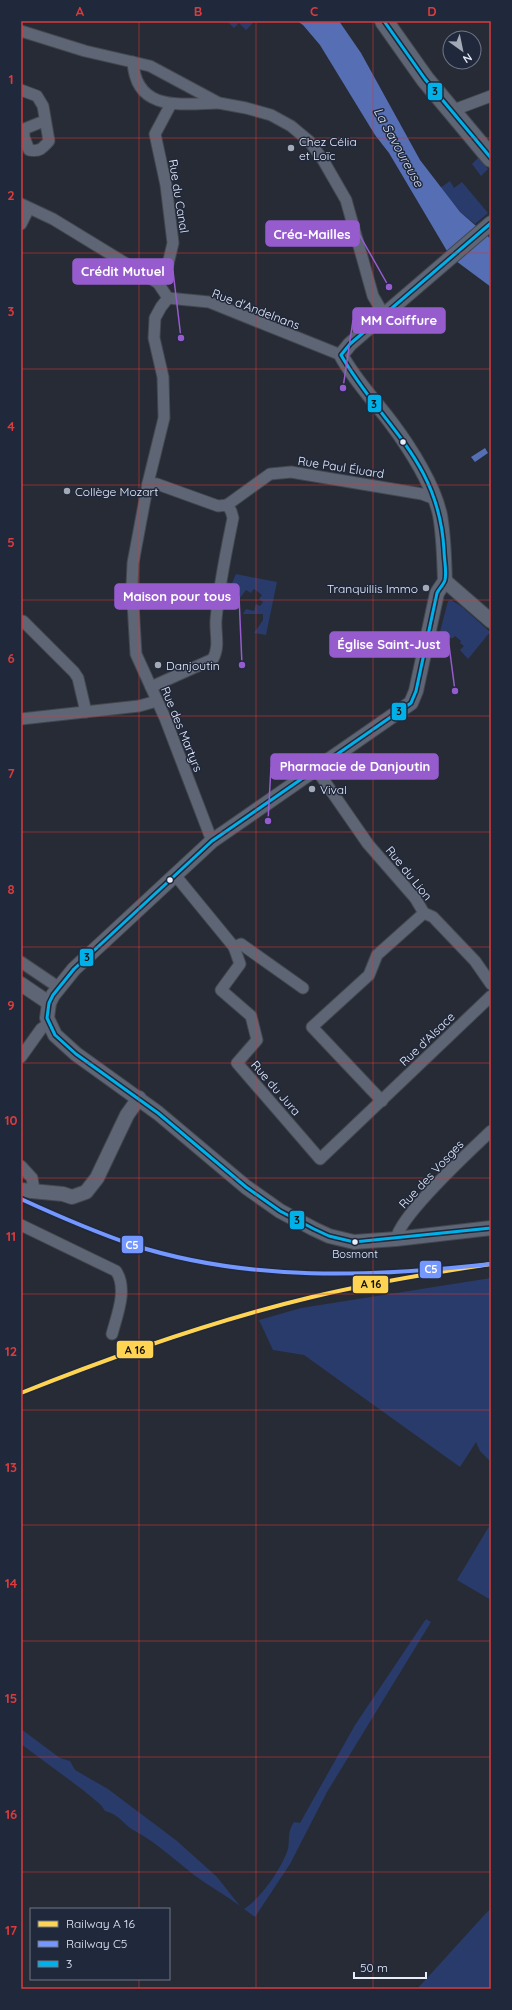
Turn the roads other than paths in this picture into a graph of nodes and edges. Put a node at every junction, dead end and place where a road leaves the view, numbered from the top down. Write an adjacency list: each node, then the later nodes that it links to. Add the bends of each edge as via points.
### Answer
1 (384, 21): 8 (main road)
2 (21, 31): 3 (street, via 85,51)
3 (133, 62): 6 (street, via 140,87 150,98); 7 (street, via 150,66)
4 (21, 90): 9 (street, via 37,96 42,106)
5 (491, 96): 8 (street)
6 (171, 104): 7 (street); 14 (street, Rue du Canal, via 155,134 166,186 173,243 168,264)
7 (219, 104): 16 (street, via 271,115 291,126 309,141 346,200 373,296)
8 (451, 111): 10 (main road)
9 (44, 121)
10 (491, 158)
11 (25, 206): 12 (street); 14 (street, via 53,219)
12 (21, 224)
13 (488, 226): 16 (street)
14 (158, 283): 15 (street)
15 (168, 298): 17 (street, Rue d'Andelnans, via 209,302); 18 (street, Rue des Martyrs, via 155,318 154,338 163,377 164,418)
16 (384, 315): 17 (street)
17 (341, 355): 19 (street, via 350,372 399,435 431,487)
18 (148, 482): 20 (street, via 218,506); 24 (street, Rue des Martyrs, via 133,563 132,586 136,654)
19 (435, 499): 20 (street, Rue Paul Éluard, via 422,494 291,472 270,474); 21 (street, via 442,527)
20 (227, 505): 24 (street, via 233,518 216,621 217,652 213,659)
21 (445, 581): 23 (street); 28 (street, via 437,593 416,691 411,703)
22 (23, 621): 26 (street, via 74,672 78,678)
23 (491, 621)
24 (151, 687): 25 (street, Rue des Martyrs)
25 (157, 701): 26 (street, via 139,706); 29 (street, Rue des Martyrs)
26 (86, 712): 27 (street)
27 (21, 719)
28 (316, 769): 29 (street); 31 (street, Rue du Lion, via 368,844 415,898)
29 (212, 841): 30 (street)
30 (175, 875): 32 (street, Rue du Jura); 36 (street)
31 (424, 913): 35 (street, Rue du Lion, via 433,917 475,961); 43 (street, via 377,955 369,975 312,1027)
32 (234, 947): 37 (street, via 241,944); 43 (street, Rue du Jura, via 240,964 221,990 251,1016 257,1040 237,1063 320,1158)
33 (21, 962): 36 (street)
34 (21, 984): 39 (street)
35 (491, 984)
36 (58, 987): 39 (street)
37 (303, 988)
38 (491, 996): 43 (street, Rue d'Alsace)
39 (49, 1003): 40 (street, via 46,1013)
40 (48, 1024): 41 (street, via 41,1029); 42 (street, via 55,1036 76,1054)
41 (21, 1057)
42 (139, 1098): 47 (street, via 118,1129 93,1185 81,1195); 51 (street, via 263,1200 292,1217 342,1240 354,1242)
43 (382, 1101)
44 (491, 1131): 51 (street, Rue des Vosges, via 409,1215)
45 (21, 1166): 46 (street, via 32,1178)
46 (27, 1190): 47 (street)
47 (72, 1197): 48 (street, via 64,1200)
48 (21, 1199)
49 (21, 1225): 52 (street, via 116,1271 121,1281 121,1296)
50 (491, 1228): 51 (street)
51 (396, 1239)
52 (112, 1334)

